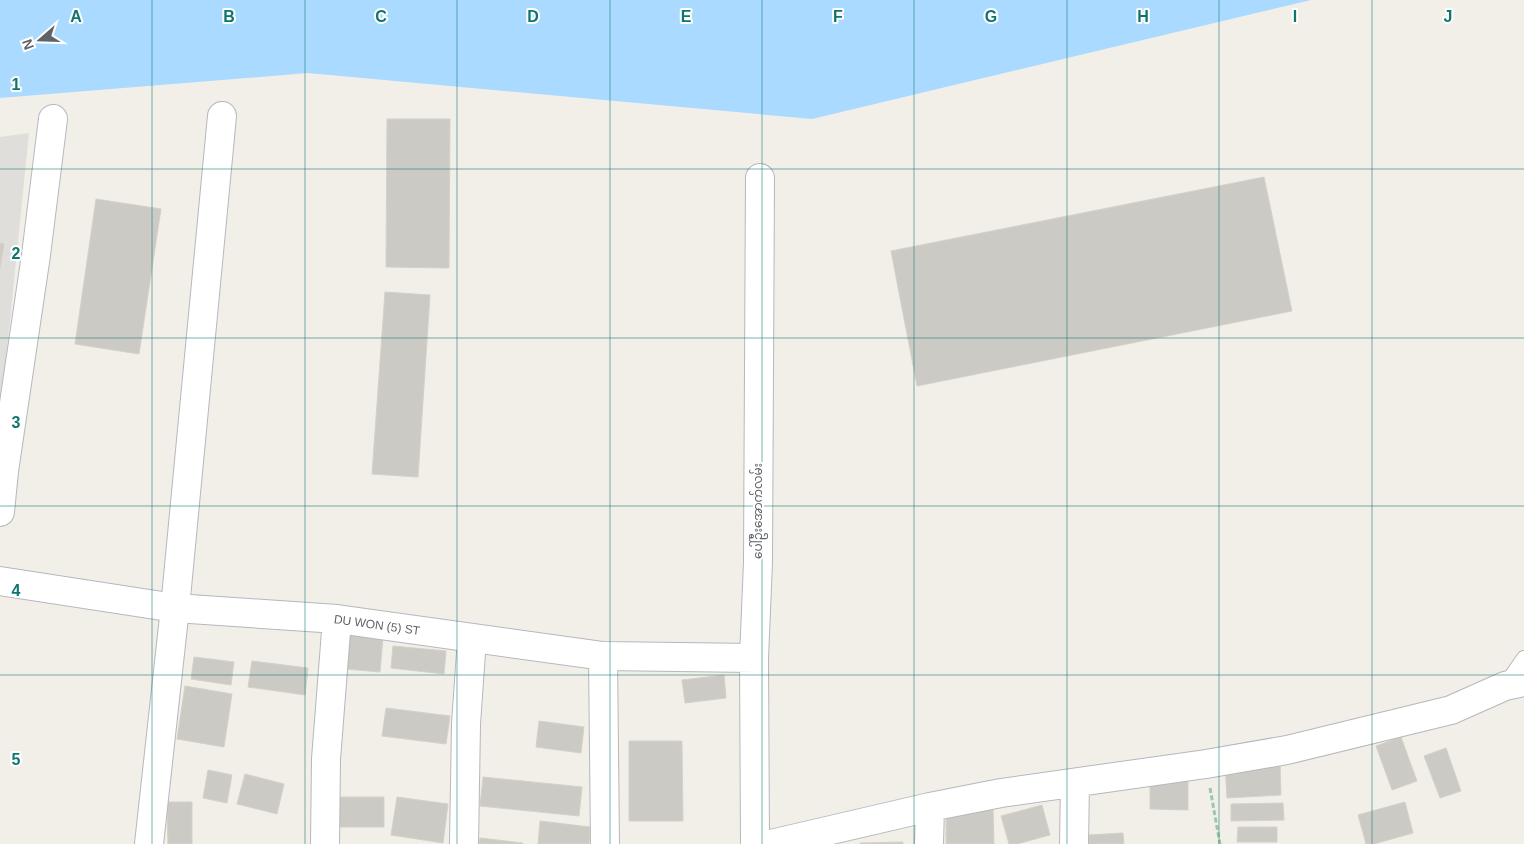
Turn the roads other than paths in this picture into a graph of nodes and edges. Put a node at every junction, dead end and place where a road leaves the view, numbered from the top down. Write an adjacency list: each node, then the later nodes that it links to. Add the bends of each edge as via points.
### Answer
1 (222, 116): 6 (street)
2 (53, 119): 4 (street)
3 (760, 178): 10 (street, ပေါ်ဦးအောက်လမ်း, via 758,562)
4 (0, 512)
5 (0, 581): 6 (street, DU WON (5) ST)
6 (175, 608): 7 (street, DU WON (5) ST); 15 (street)
7 (337, 619): 8 (street, DU WON (5) ST); 16 (street, via 326,759)
8 (472, 638): 9 (street, DU WON (5) ST); 17 (street, via 466,724)
9 (603, 656): 10 (street, DU WON (5) ST); 18 (street)
10 (754, 658): 19 (street, ပေါ်ဦးအောက်လမ်း)
11 (1524, 658): 12 (lane)
12 (1514, 684): 13 (street, via 1451,710 1287,750)
13 (1075, 783): 14 (street); 22 (street)
14 (930, 807): 20 (street); 21 (street)
15 (149, 844)
16 (325, 844)
17 (464, 844)
18 (604, 844)
19 (754, 844)
20 (771, 844)
21 (929, 844)
22 (1074, 844)

